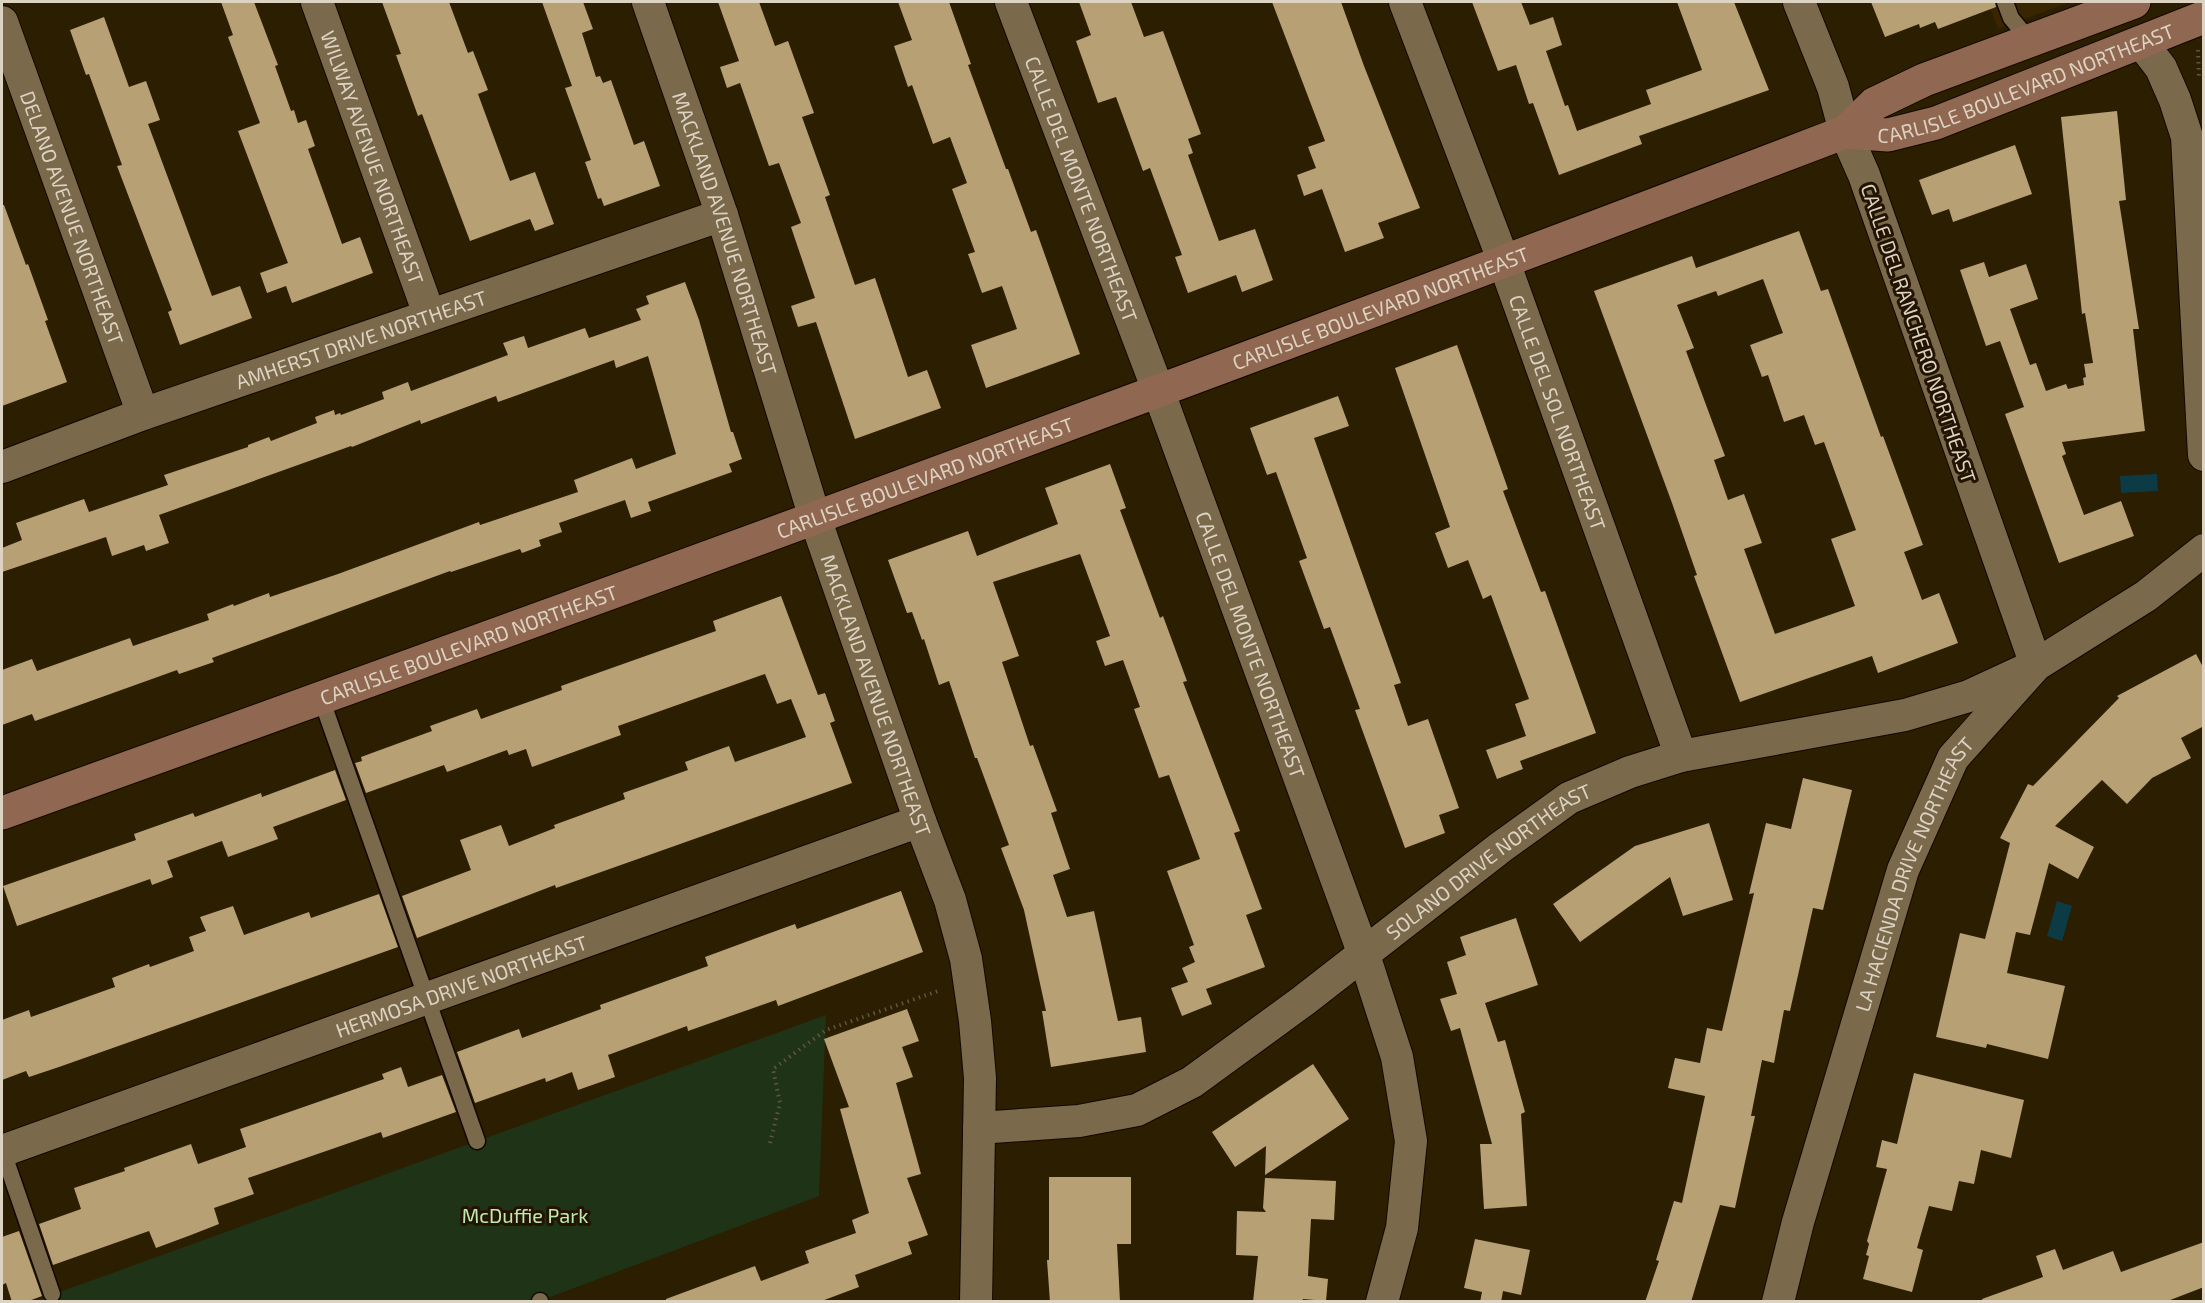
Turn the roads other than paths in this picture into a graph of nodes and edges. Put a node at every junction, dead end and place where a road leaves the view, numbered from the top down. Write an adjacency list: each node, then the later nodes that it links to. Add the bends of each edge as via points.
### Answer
1 (317, 2): 16 (street, WILWAY AVENUE NORTHEAST)
2 (648, 2): 14 (street, MACKLAND AVENUE NORTHEAST)
3 (1011, 2): 17 (street, CALLE DEL MONTE NORTHEAST)
4 (1405, 2): 15 (street, CALLE DEL SOL NORTHEAST)
5 (1800, 2): 13 (street, CALLE DEL RANCHERO NORTHEAST, via 1833,87)
6 (2005, 2): 10 (lane, via 2011,18)
7 (2132, 2): 10 (main road, CARLISLE BOULEVARD NORTHEAST)
8 (2204, 17): 11 (main road, CARLISLE BOULEVARD NORTHEAST)
9 (2, 22): 18 (street, DELANO AVENUE NORTHEAST)
10 (2030, 41): 12 (main road, via 2026,58 1970,86); 13 (main road, CARLISLE BOULEVARD NORTHEAST, via 1924,80 1874,104)
11 (2141, 42): 12 (main road, CARLISLE BOULEVARD NORTHEAST); 19 (street, via 2161,68 2187,137)
12 (1936, 123): 13 (main road, CARLISLE BOULEVARD NORTHEAST, via 1888,135)
13 (1845, 132): 15 (main road, CARLISLE BOULEVARD NORTHEAST); 23 (street, CALLE DEL RANCHERO NORTHEAST, via 1864,175)
14 (722, 215): 16 (street, AMHERST DRIVE NORTHEAST); 21 (street, MACKLAND AVENUE NORTHEAST)
15 (1504, 262): 17 (main road, CARLISLE BOULEVARD NORTHEAST); 25 (street, CALLE DEL SOL NORTHEAST)
16 (429, 314): 18 (street, AMHERST DRIVE NORTHEAST)
17 (1158, 390): 21 (main road, CARLISLE BOULEVARD NORTHEAST); 28 (street, CALLE DEL MONTE NORTHEAST)
18 (143, 414): 20 (street, AMHERST DRIVE NORTHEAST)
19 (2204, 455)
20 (2, 467)
21 (815, 518): 24 (main road, CARLISLE BOULEVARD NORTHEAST); 27 (street, MACKLAND AVENUE NORTHEAST)
22 (2204, 550): 23 (street, LA HACIENDA DRIVE NORTHEAST, via 2146,596)
23 (2036, 665): 25 (street, SOLANO DRIVE NORTHEAST, via 1969,696 1905,714); 36 (street, LA HACIENDA DRIVE NORTHEAST, via 1953,758 1904,870 1797,1222)
24 (321, 698): 26 (main road, CARLISLE BOULEVARD NORTHEAST); 29 (lane)
25 (1681, 756): 28 (street, SOLANO DRIVE NORTHEAST, via 1569,798)
26 (2, 813)
27 (920, 821): 29 (street, HERMOSA DRIVE NORTHEAST); 30 (street, MACKLAND AVENUE NORTHEAST, via 950,900 966,959 980,1078)
28 (1363, 952): 30 (street, SOLANO DRIVE NORTHEAST, via 1192,1082 1137,1110 1079,1121); 35 (street, CALLE DEL MONTE NORTHEAST, via 1397,1057 1411,1141 1402,1228)
29 (426, 999): 31 (lane); 32 (street, HERMOSA DRIVE NORTHEAST)
30 (979, 1128): 34 (street, MACKLAND AVENUE NORTHEAST)
31 (477, 1141)
32 (2, 1150): 33 (lane)
33 (52, 1294)
34 (976, 1302)
35 (1382, 1302)
36 (1778, 1302)

